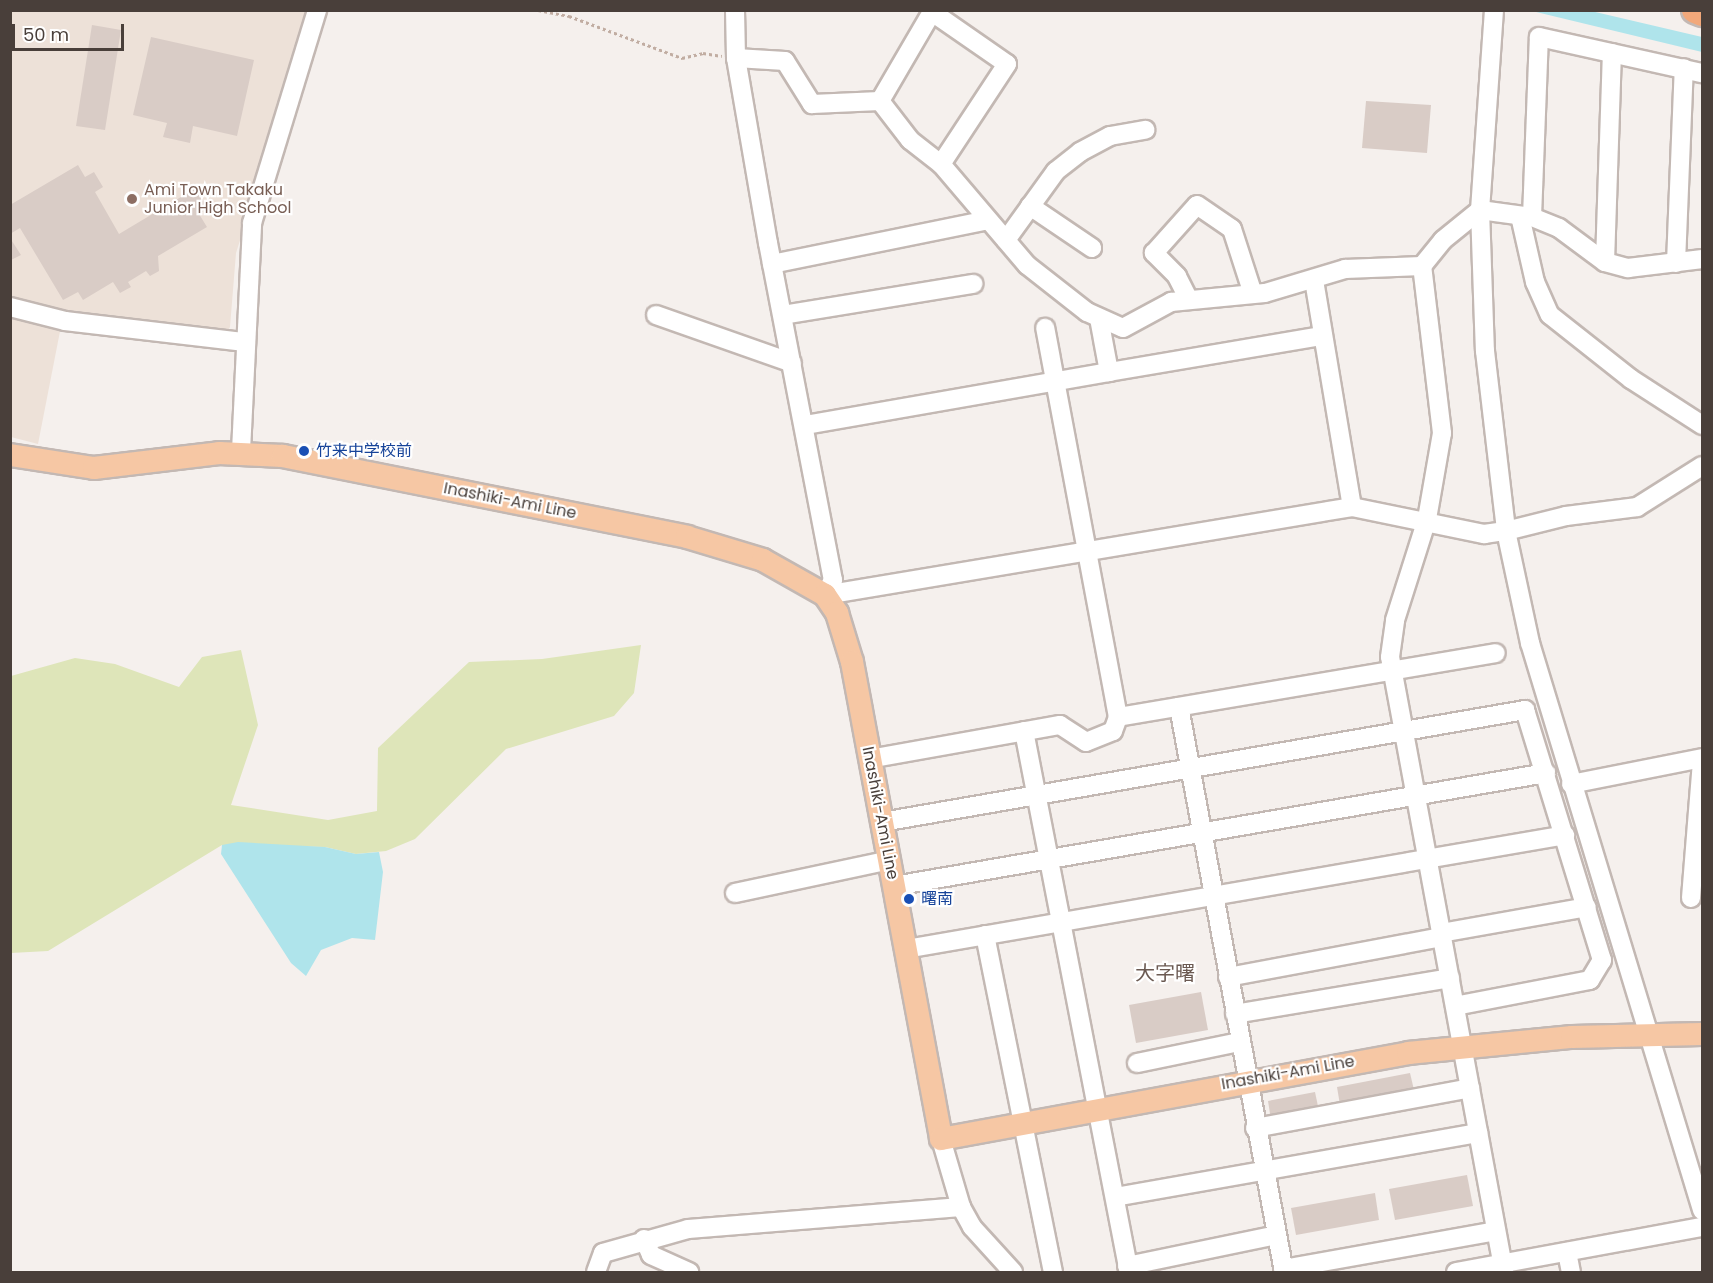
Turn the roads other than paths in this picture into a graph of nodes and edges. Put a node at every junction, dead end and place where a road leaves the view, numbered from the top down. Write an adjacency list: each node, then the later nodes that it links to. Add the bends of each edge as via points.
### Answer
1 (317, 10): 34 (street, via 252,223)
2 (735, 10): 7 (street)
3 (1494, 10): 14 (street)
4 (1695, 10): 5 (highway)
5 (1702, 13)
6 (1612, 52): 8 (street); 15 (street, via 1539,37); 20 (street)
7 (736, 58): 10 (street, via 785,61 812,104); 22 (street)
8 (1684, 68): 9 (street); 21 (street)
9 (1702, 73)
10 (880, 101): 12 (street, via 910,140); 12 (street, via 932,12 1007,64)
11 (1145, 129): 13 (street, via 1110,136 1080,152 1056,171)
12 (941, 164): 16 (street)
13 (1029, 206): 17 (street); 18 (street)
14 (1480, 210): 15 (street); 23 (street, via 1443,240); 45 (street, via 1485,351)
15 (1526, 216): 20 (street, via 1559,228); 39 (street, via 1535,282 1551,315 1631,379)
16 (988, 219): 17 (street); 22 (street)
17 (1006, 240): 31 (street, via 1027,265)
18 (1092, 248)
19 (1702, 259): 21 (street)
20 (1605, 261): 21 (street, via 1628,268)
21 (1676, 263)
22 (772, 264): 30 (street)
23 (1422, 266): 24 (street, via 1345,269); 44 (street, via 1442,433)
24 (1314, 280): 26 (street); 33 (street)
25 (973, 284): 30 (street)
26 (1253, 294): 27 (street); 27 (street, via 1232,229 1197,205 1154,253 1177,276)
27 (1189, 300): 31 (street, via 1147,312 1124,328)
28 (10, 307): 34 (street, via 65,321)
29 (656, 315): 35 (street)
30 (783, 315): 35 (street)
31 (1099, 318): 36 (street)
32 (1045, 328): 37 (street)
33 (1322, 336): 36 (street); 43 (street)
34 (243, 342): 40 (street)
35 (792, 363): 38 (street)
36 (1109, 372): 37 (street)
37 (1057, 381): 38 (street); 46 (street)
38 (805, 425): 47 (street, via 833,580)
39 (1702, 425)
40 (241, 451): 41 (main road, Inashiki-Ami Line, via 94,468); 47 (main road, Inashiki-Ami Line, via 687,537 763,560)
41 (10, 455)
42 (1702, 466): 45 (street, via 1637,507 1566,516)
43 (1352, 507): 44 (street); 46 (street)
44 (1427, 519): 45 (street, via 1484,534); 49 (street, via 1395,620)
45 (1506, 531): 58 (street, via 1530,643)
46 (1087, 549): 47 (street); 51 (street)
47 (825, 595): 54 (main road, Inashiki-Ami Line, via 847,644)
48 (1496, 652): 49 (street)
49 (1392, 669): 50 (street); 53 (street)
50 (1179, 707): 51 (street); 56 (street)
51 (1118, 717): 52 (street, via 1113,731 1086,742 1060,725)
52 (1024, 731): 54 (street); 59 (street)
53 (1404, 731): 56 (street); 57 (street, via 1525,710); 60 (street)
54 (869, 759): 61 (main road, Inashiki-Ami Line)
55 (1702, 759): 58 (street); 70 (street)
56 (1188, 768): 59 (street); 62 (street)
57 (1546, 773): 60 (street); 63 (street)
58 (1571, 784): 80 (street)
59 (1036, 795): 61 (street); 64 (street)
60 (1415, 795): 62 (street); 65 (street)
61 (882, 822): 66 (main road, Inashiki-Ami Line)
62 (1201, 832): 64 (street); 69 (street)
63 (1565, 835): 65 (street); 71 (street)
64 (1049, 859): 67 (street); 72 (street)
65 (1427, 859): 69 (street); 74 (street)
66 (890, 860): 67 (main road, Inashiki-Ami Line); 68 (street)
67 (894, 886): 75 (main road, Inashiki-Ami Line)
68 (735, 893)
69 (1214, 896): 72 (street); 76 (street)
70 (1691, 898)
71 (1587, 907): 74 (street); 78 (street, via 1602,960 1590,980)
72 (1061, 922): 73 (street); 87 (street)
73 (985, 935): 75 (street); 88 (street)
74 (1442, 935): 76 (street); 77 (street)
75 (906, 948): 91 (main road, Inashiki-Ami Line)
76 (1228, 977): 79 (street)
77 (1450, 978): 78 (street); 79 (street)
78 (1455, 1006): 83 (street)
79 (1234, 1014): 82 (street)
80 (1647, 1034): 81 (main road, Inashiki-Ami Line); 83 (main road, Inashiki-Ami Line); 95 (street)
81 (1702, 1034)
82 (1239, 1042): 84 (street); 85 (street)
83 (1462, 1046): 85 (main road, Inashiki-Ami Line); 86 (street)
84 (1137, 1063)
85 (1246, 1080): 87 (main road, Inashiki-Ami Line); 89 (street)
86 (1470, 1088): 89 (street); 90 (street)
87 (1097, 1109): 88 (main road, Inashiki-Ami Line); 93 (street)
88 (1022, 1123): 91 (main road, Inashiki-Ami Line); 107 (street)
89 (1256, 1128): 92 (street)
90 (1478, 1133): 92 (street); 97 (street)
91 (941, 1139): 94 (street)
92 (1264, 1172): 93 (street); 98 (street)
93 (1115, 1197): 102 (street)
94 (961, 1207): 99 (street, via 746,1222); 106 (street, via 972,1227)
95 (1702, 1210)
96 (1702, 1227): 100 (street)
97 (1496, 1231): 101 (street); 103 (street)
98 (1277, 1235): 102 (street); 103 (street)
99 (644, 1239): 104 (street, via 603,1253); 105 (street, via 651,1255)
100 (1567, 1252): 101 (street); 109 (street)
101 (1503, 1268): 108 (street)
102 (1128, 1269)
103 (1284, 1271)
104 (596, 1272)
105 (689, 1272)
106 (1012, 1272)
107 (1053, 1272)
108 (1456, 1272)
109 (1571, 1272)

